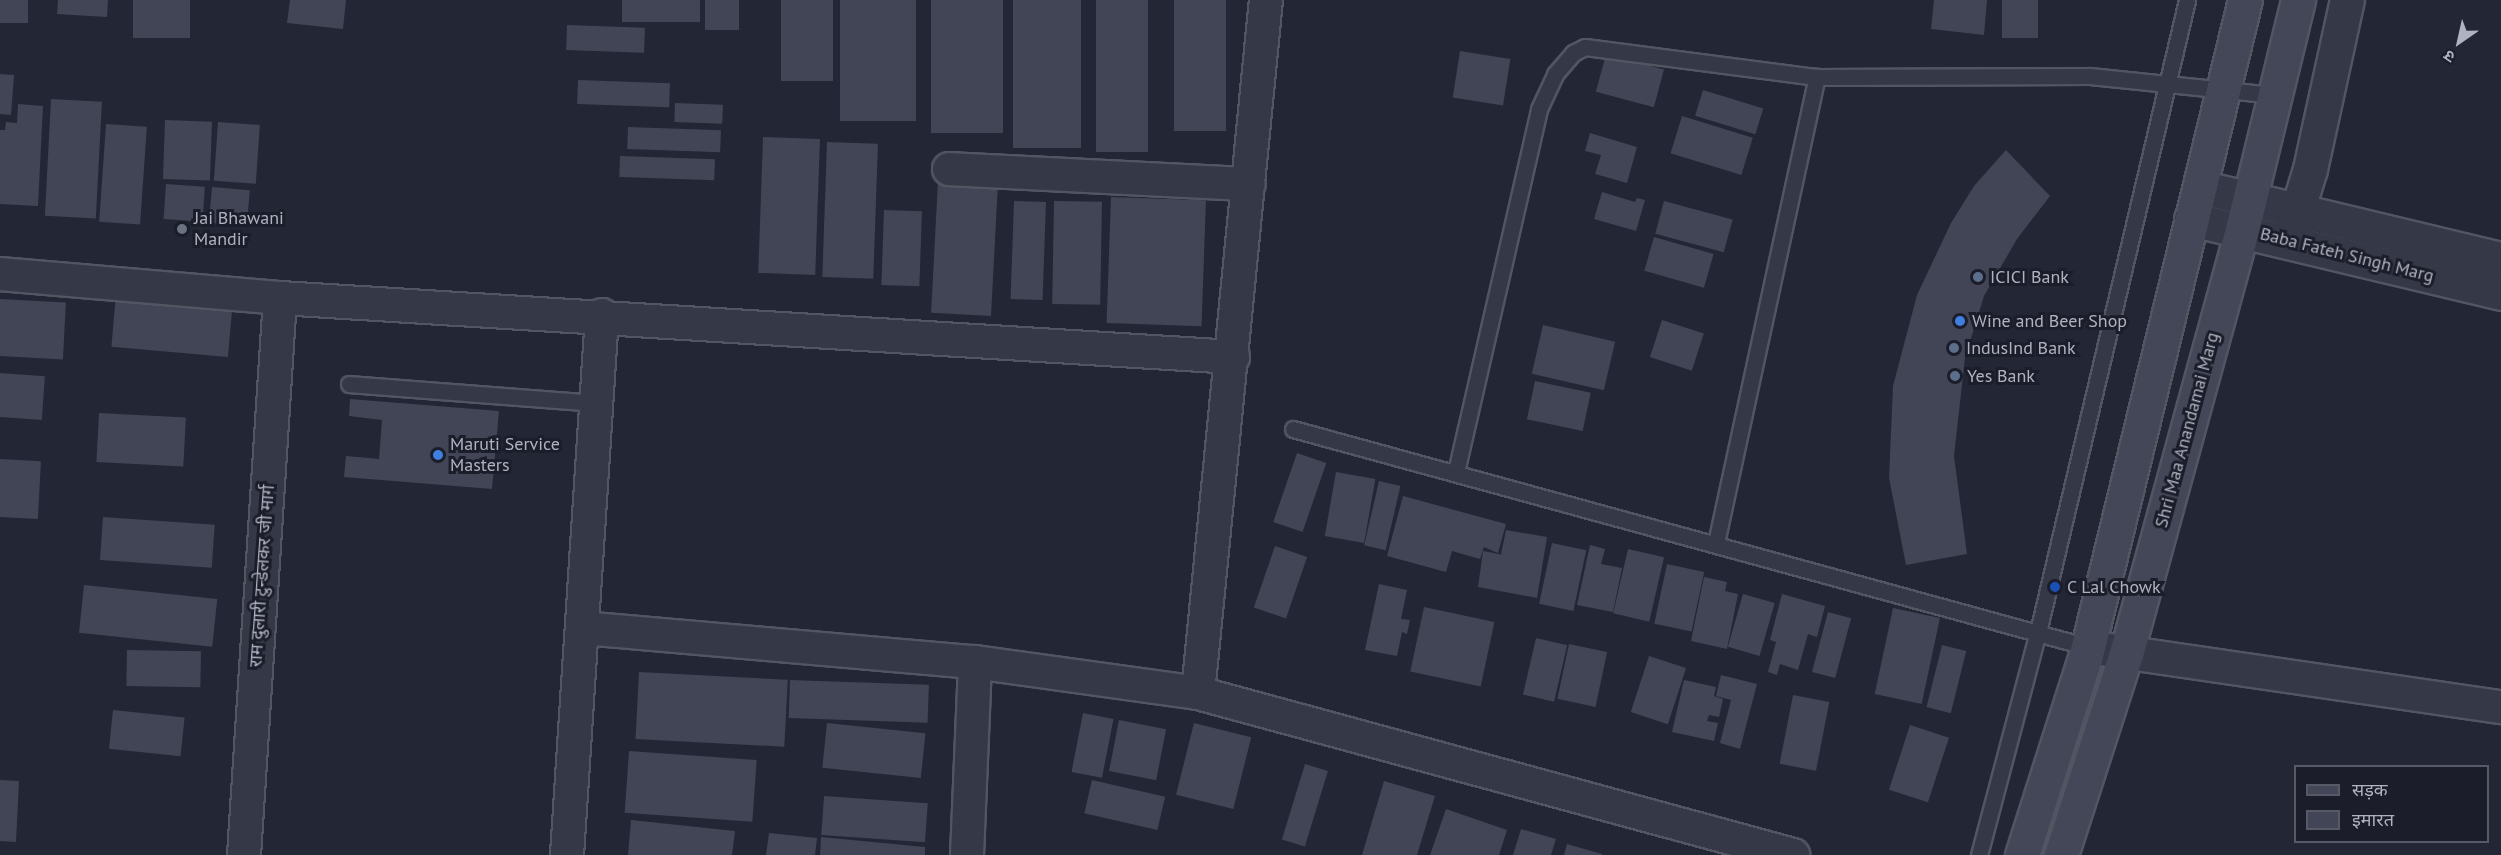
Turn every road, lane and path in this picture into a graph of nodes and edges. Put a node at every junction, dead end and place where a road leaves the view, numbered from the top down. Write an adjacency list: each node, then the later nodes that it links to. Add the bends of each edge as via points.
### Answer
1 (1266, 0): 11 (street)
2 (2187, 0): 7 (lane)
3 (2245, 0): 8 (main road)
4 (2298, 0): 9 (main road, Shri Maa Anandamai Marg)
5 (2347, 0): 15 (street)
6 (1817, 77): 7 (lane, via 2090,76); 26 (lane, via 1585,47 1573,53 1555,74 1539,109); 27 (lane)
7 (2165, 83): 8 (lane); 29 (lane)
8 (2225, 87): 9 (lane); 12 (main road)
9 (2275, 95): 13 (main road, Shri Maa Anandamai Marg)
10 (948, 168): 11 (street)
11 (1249, 184): 22 (street)
12 (2200, 187): 13 (street, Baba Fateh Singh Marg); 14 (main road)
13 (2250, 198): 15 (street, Baba Fateh Singh Marg); 16 (main road, Shri Maa Anandamai Marg)
14 (2192, 219): 16 (street, Baba Fateh Singh Marg); 30 (main road)
15 (2293, 225): 16 (street, Baba Fateh Singh Marg); 17 (street, Baba Fateh Singh Marg); 19 (street, Baba Fateh Singh Marg)
16 (2242, 230): 31 (main road, Shri Maa Anandamai Marg)
17 (2501, 259)
18 (0, 274): 20 (street)
19 (2501, 293)
20 (280, 298): 21 (street); 35 (street, राम दुलारी टुन्डेलकर जी मार्ग)
21 (603, 315): 22 (street); 24 (street)
22 (1233, 357): 33 (street)
23 (349, 384): 24 (lane)
24 (598, 404): 28 (street)
25 (1293, 429): 26 (lane)
26 (1456, 472): 27 (lane)
27 (1716, 543): 29 (lane)
28 (583, 628): 32 (street); 36 (street)
29 (2038, 632): 30 (lane); 39 (lane)
30 (2088, 647): 31 (street); 40 (main road)
31 (2126, 654): 34 (street); 41 (main road, Shri Maa Anandamai Marg)
32 (975, 662): 33 (street); 37 (street)
33 (1198, 693): 38 (street)
34 (2501, 707)
35 (244, 855)
36 (567, 855)
37 (967, 855)
38 (1793, 855)
39 (1979, 855)
40 (2022, 855)
41 (2061, 855)

